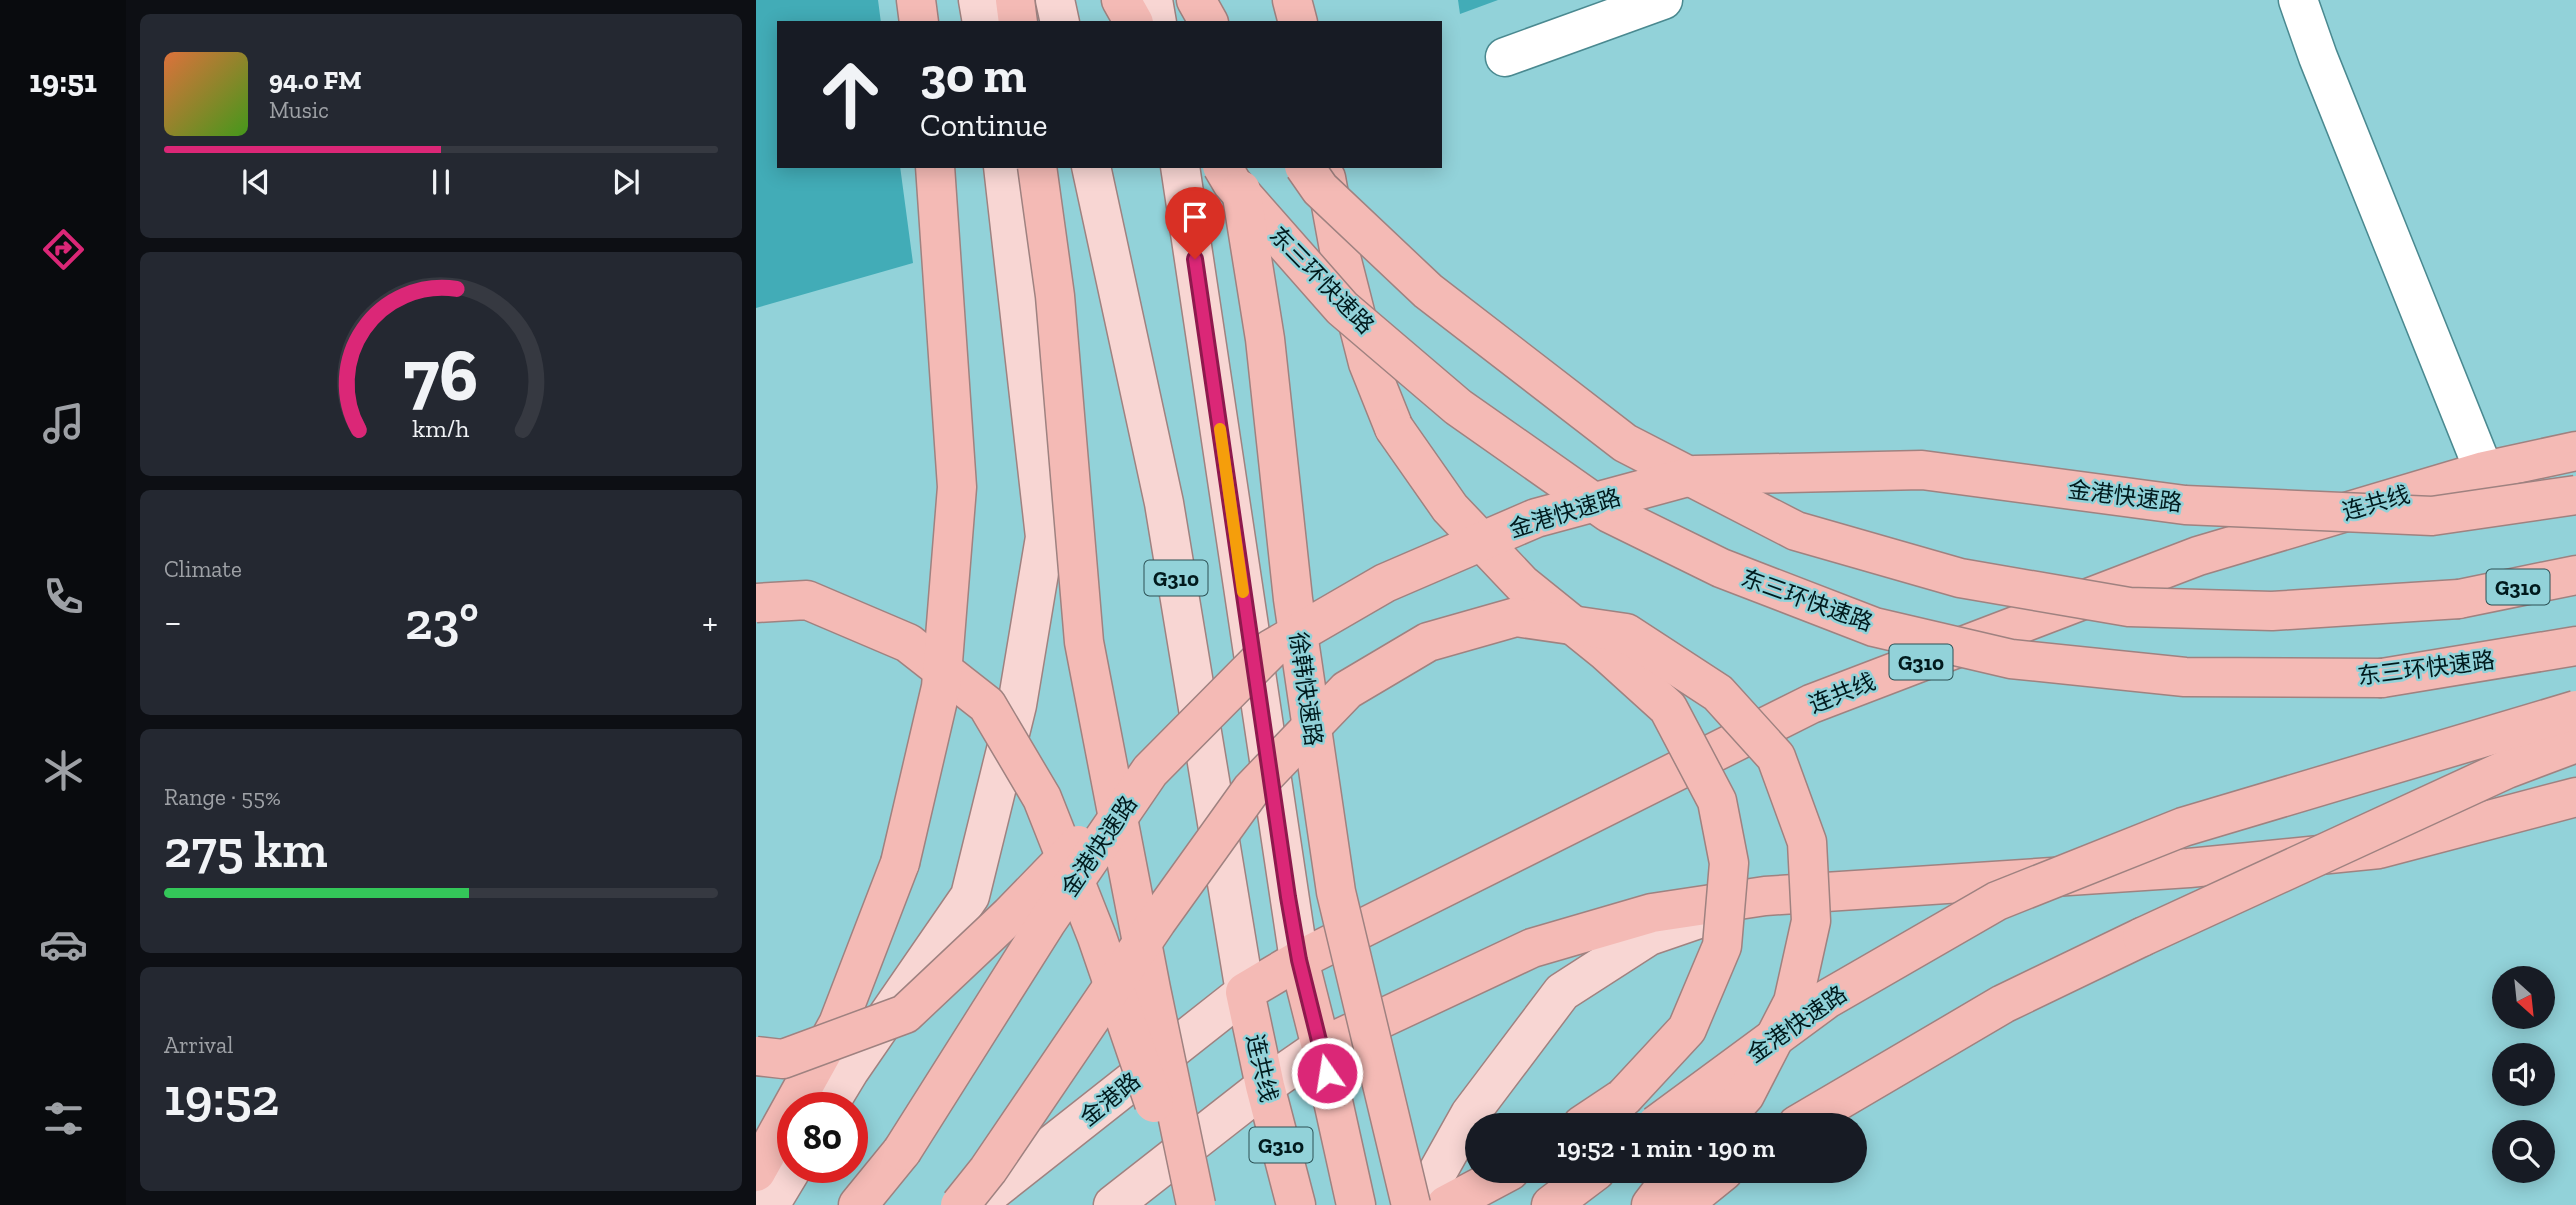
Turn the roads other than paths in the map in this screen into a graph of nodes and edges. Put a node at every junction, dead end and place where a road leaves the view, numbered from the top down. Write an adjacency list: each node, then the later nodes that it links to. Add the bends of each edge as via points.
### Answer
1 (916, 0): 12 (highway)
2 (978, 0): 13 (main road)
3 (1015, 0): 14 (highway)
4 (1055, 0): 15 (main road)
5 (1121, 0): 16 (highway)
6 (1153, 0): 17 (main road)
7 (1196, 0): 18 (highway)
8 (1210, 0): 19 (highway)
9 (1292, 0): 20 (highway)
10 (1663, 0): 21 (street)
11 (2298, 0): 32 (street)
12 (919, 21)
13 (982, 21)
14 (1018, 21)
15 (1060, 21)
16 (1133, 21)
17 (1157, 21)
18 (1210, 21)
19 (1211, 21)
20 (1297, 21)
21 (1505, 57)
22 (935, 168): 52 (highway, bridge, via 957,487 941,687 900,863 838,1024)
23 (1003, 168): 47 (main road, via 1045,537 1017,705 970,896)
24 (1037, 168): 64 (highway, bridge, via 1055,296 1084,642)
25 (1091, 168): 43 (main road, G310, via 1164,503)
26 (1180, 168): 42 (main road)
27 (1223, 168): 36 (highway, 东三环快速路, bridge, via 1342,308 1458,408 1609,513 1721,568 1874,626 2011,659 2185,677 2382,678)
28 (1237, 168): 67 (highway, 徐韩快速路, bridge, via 1265,339 1293,599 1336,892)
29 (1305, 168): 34 (highway, G310, bridge, via 1321,189 1428,291 1625,443 1796,531 1960,578 2129,607 2272,611 2459,599)
30 (1324, 168): 48 (highway, bridge, via 1368,363 1394,428 1450,508 1522,584 1668,708 1717,801 1729,863 1722,946 1687,1029 1624,1097)
31 (2576, 451): 32 (highway, 连共线 / G310)
32 (2484, 471): 42 (highway, 连共线 / G310, via 2198,555 1811,704)
33 (2576, 495): 39 (highway, 金港快速路, bridge, via 2432,516 2185,505 1922,470 1695,475 1536,518 1385,583 1271,649)
34 (2576, 575)
35 (756, 603): 63 (highway, bridge, via 807,600 908,643 987,705 1042,798 1097,937)
36 (2576, 646)
37 (2576, 710): 49 (highway, 金港快速路, bridge, via 2183,827 1997,901 1827,999)
38 (2576, 743): 51 (highway, bridge, via 2406,815 2003,1004)
39 (1150, 771): 45 (highway, bridge, via 1010,915 905,1014 783,1059); 59 (highway, 金港快速路, bridge, via 1046,923 902,1151)
40 (2576, 797): 41 (highway, via 2379,849 2189,868)
41 (1765, 896): 44 (highway, via 1652,913 1532,948); 68 (main road, via 1649,936 1562,992 1471,1114)
42 (1299, 960): 43 (highway, 连共线 / G310); 44 (highway, G310)
43 (1245, 992): 46 (highway, 连共线 / G310); 61 (main road, 金港路)
44 (1321, 1047): 46 (main road); 66 (highway, G310)
45 (756, 1056)
46 (1265, 1086): 62 (main road); 65 (highway, 连共线 / G310)
47 (837, 1092)
48 (1600, 1113)
49 (1672, 1113)
50 (1729, 1113): 60 (highway, bridge, via 1745,1095 1793,1003 1811,921 1807,842 1776,757 1718,693 1626,633 1516,617 1428,642 1346,690 1251,790)
51 (1817, 1113)
52 (756, 1172)
53 (783, 1183): 58 (main road)
54 (1487, 1183): 69 (highway)
55 (1580, 1183): 70 (highway)
56 (1668, 1183): 71 (highway)
57 (1709, 1183): 72 (highway)
58 (770, 1205)
59 (858, 1205)
60 (960, 1205)
61 (975, 1205)
62 (1113, 1205)
63 (1188, 1205)
64 (1196, 1205)
65 (1296, 1205)
66 (1356, 1205)
67 (1411, 1205)
68 (1419, 1205)
69 (1446, 1205)
70 (1551, 1205)
71 (1651, 1205)
72 (1682, 1205)

